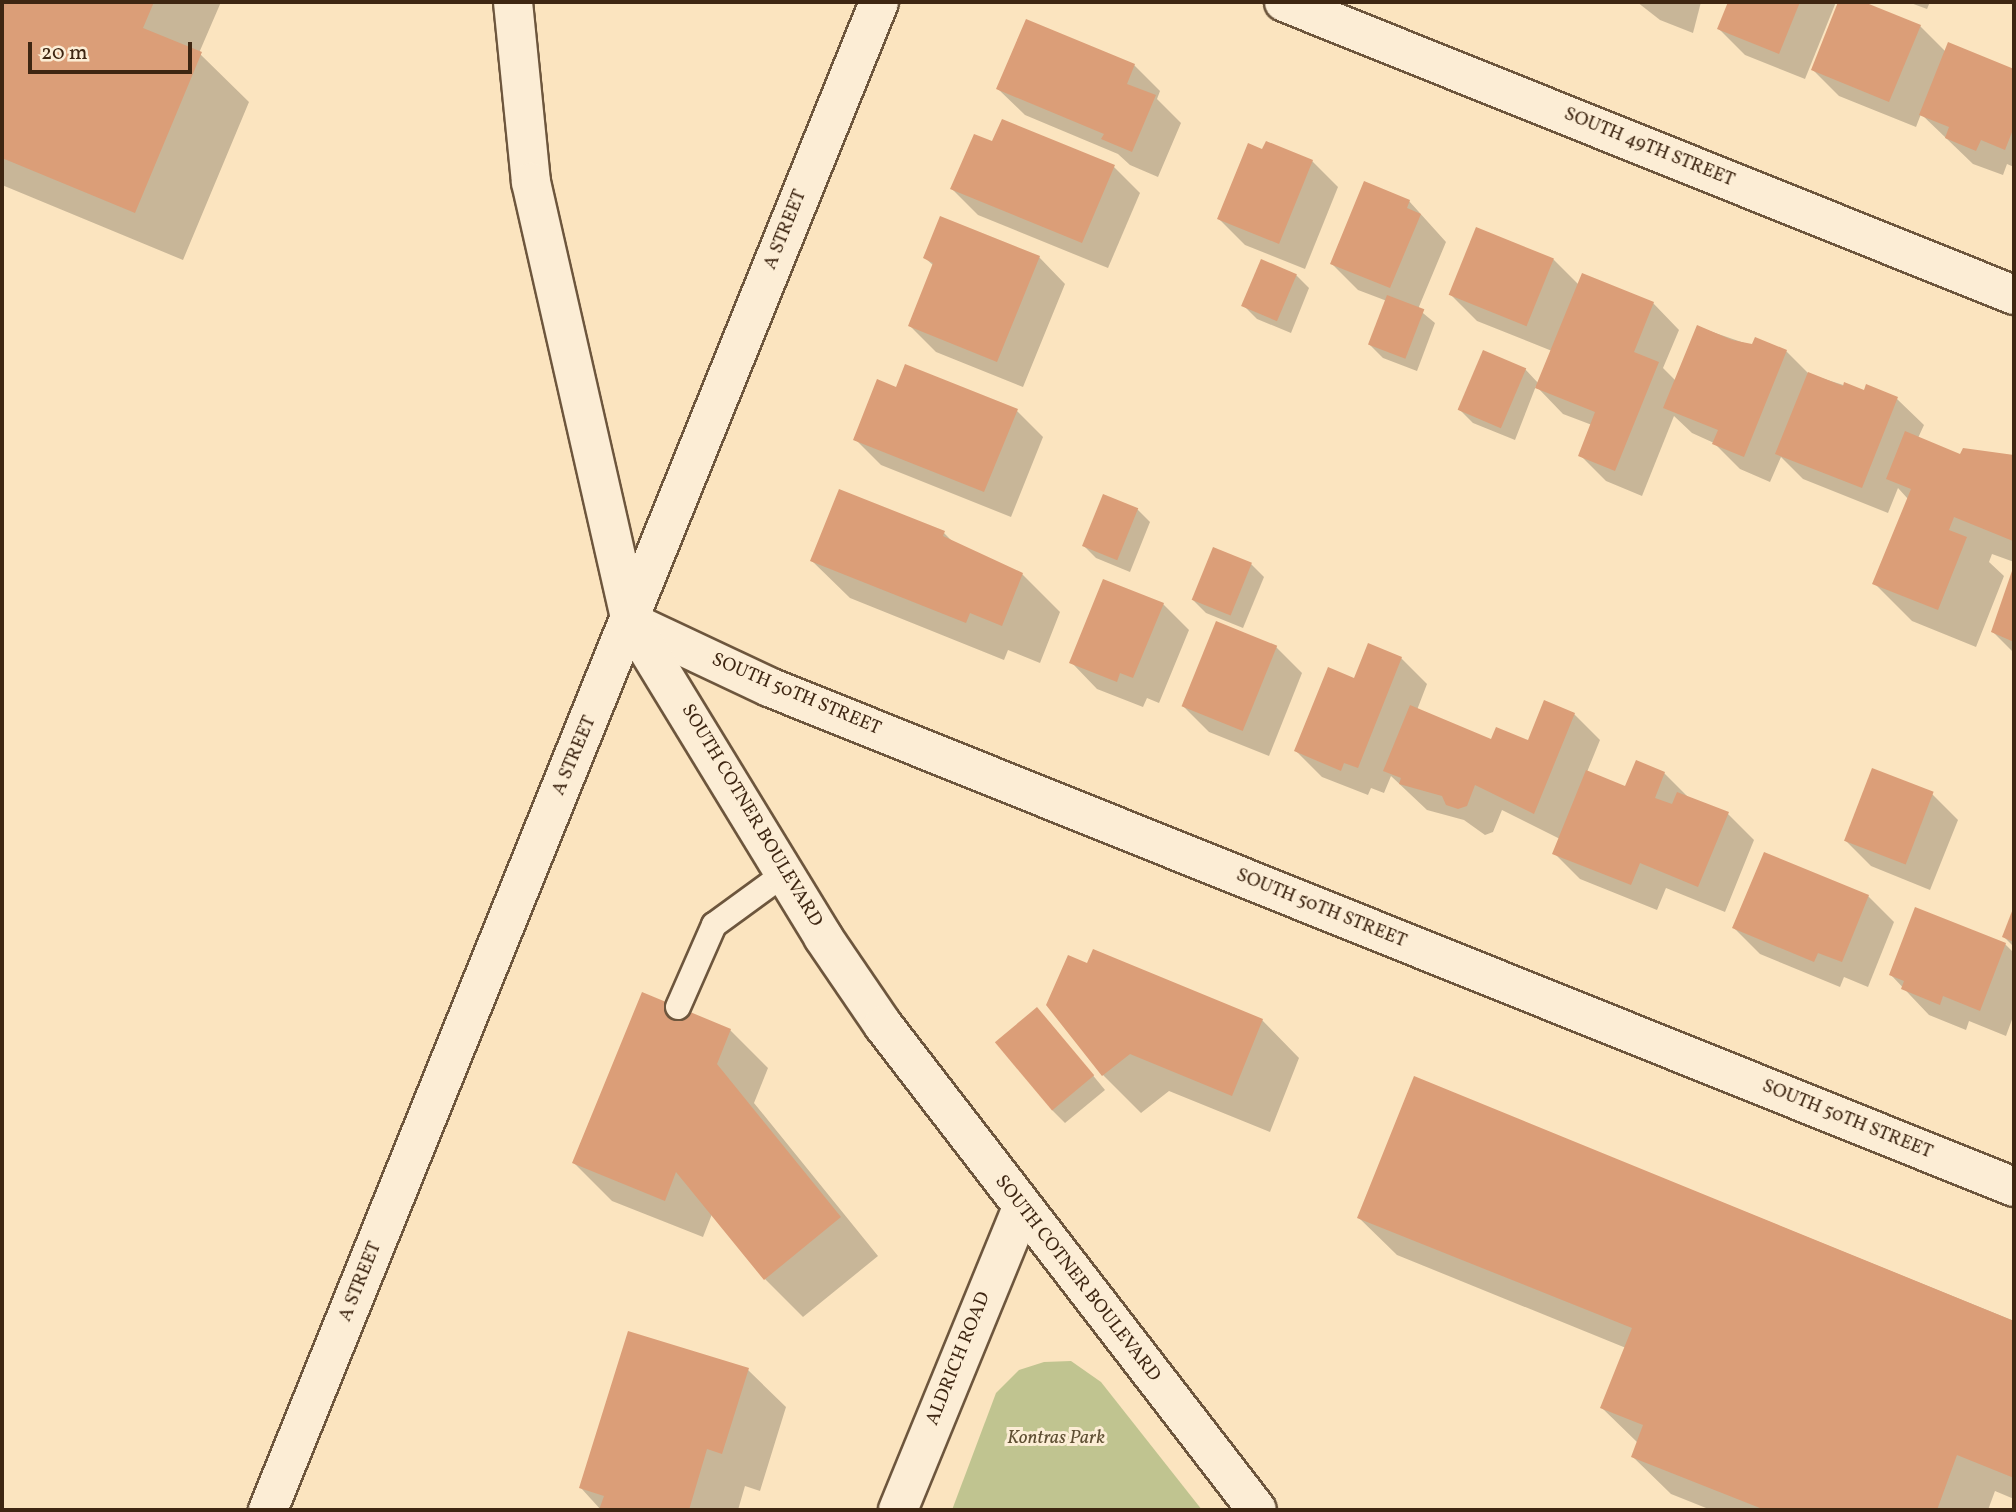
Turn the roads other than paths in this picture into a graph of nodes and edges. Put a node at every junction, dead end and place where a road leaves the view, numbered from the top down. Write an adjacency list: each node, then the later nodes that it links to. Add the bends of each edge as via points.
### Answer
1 (513, 2): 5 (main road, SOUTH COTNER BOULEVARD, via 531,182)
2 (880, 2): 5 (main road, A STREET)
3 (1284, 2): 4 (main road, SOUTH 49TH STREET)
4 (2014, 295)
5 (631, 622): 6 (main road, SOUTH COTNER BOULEVARD); 8 (main road, SOUTH 50TH STREET, via 769,687); 10 (main road, A STREET)
6 (784, 874): 7 (lane, via 714,925); 9 (main road, SOUTH COTNER BOULEVARD, via 883,1025)
7 (678, 1007)
8 (2014, 1188)
9 (1022, 1208): 11 (main road, ALDRICH ROAD); 12 (main road, SOUTH COTNER BOULEVARD)
10 (268, 1510)
11 (898, 1510)
12 (1258, 1510)

